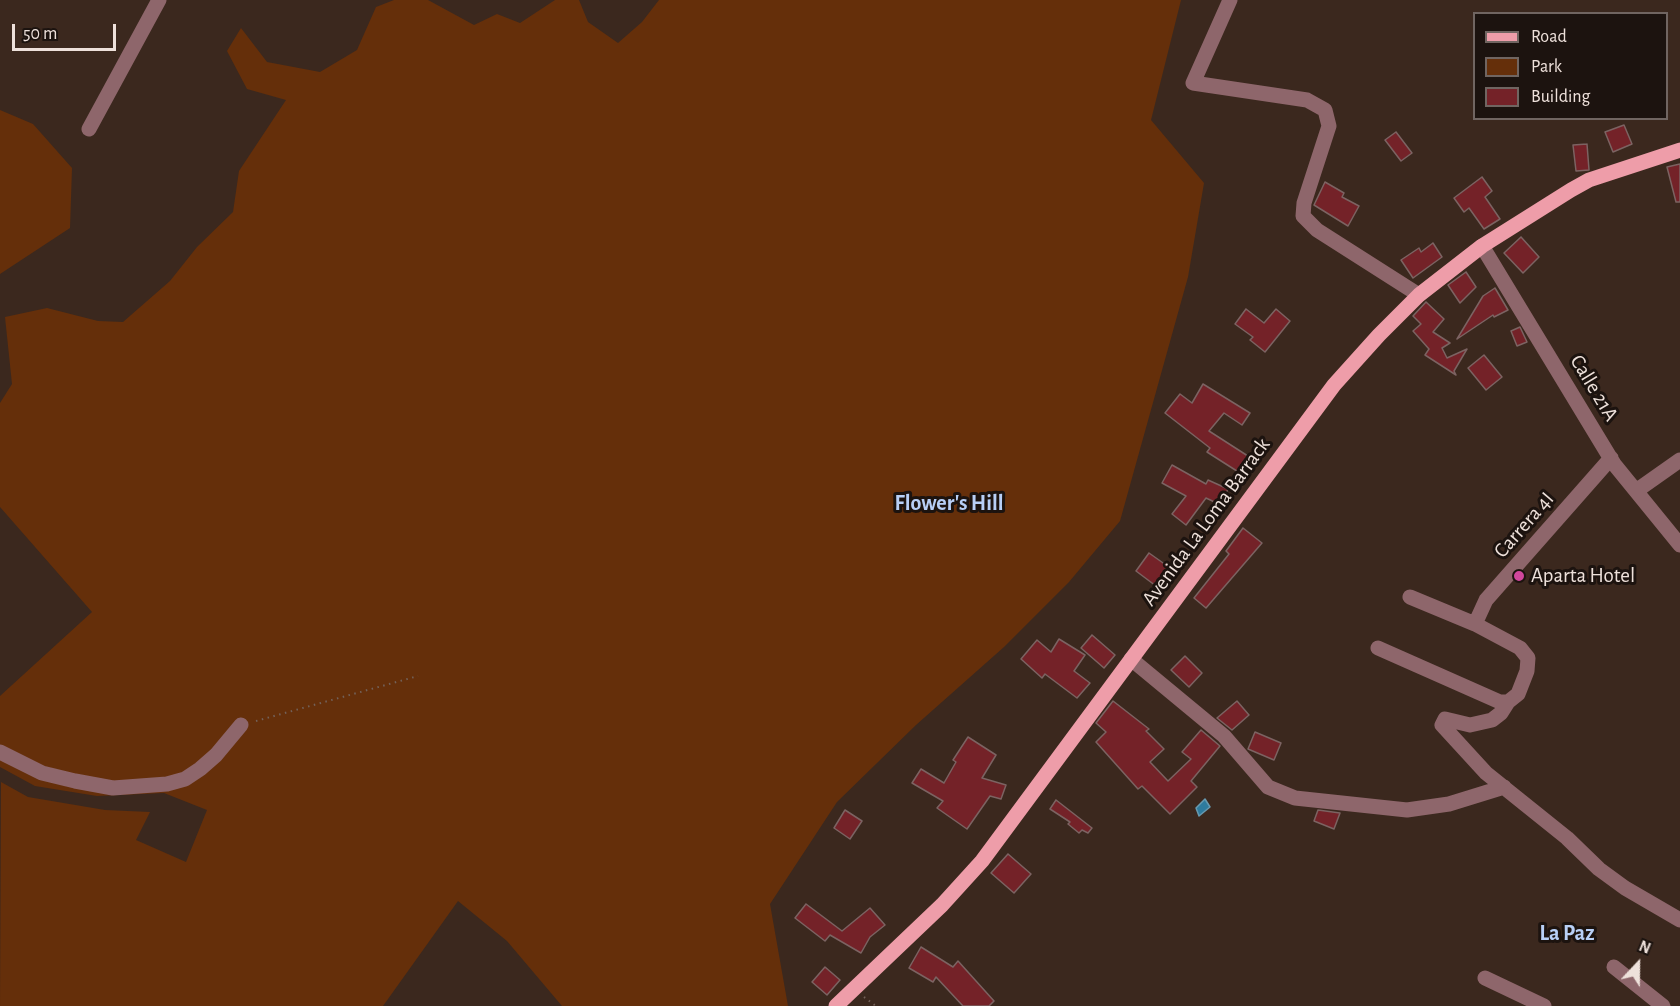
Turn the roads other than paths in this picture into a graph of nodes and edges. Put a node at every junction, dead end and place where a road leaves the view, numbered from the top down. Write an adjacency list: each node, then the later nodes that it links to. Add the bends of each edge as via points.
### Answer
1 (159, 0): 3 (street)
2 (1230, 0): 6 (street, via 1192,83 1307,100 1325,111 1329,126 1303,216 1317,230)
3 (88, 129)
4 (1680, 150): 5 (main road, Avenida La Loma Barrack, via 1589,180)
5 (1482, 246): 6 (main road, Avenida La Loma Barrack); 7 (street, Calle 21A)
6 (1419, 295): 14 (main road, Avenida La Loma Barrack, via 1334,385)
7 (1611, 458): 9 (street, Calle 21A); 12 (street, Carrera 4I, via 1486,600)
8 (1680, 460): 9 (street)
9 (1636, 491): 10 (street, Calle 21A)
10 (1679, 542)
11 (1410, 597): 12 (street)
12 (1475, 624): 15 (street, via 1520,648 1528,658 1518,694)
13 (1378, 648): 15 (street, via 1500,702)
14 (1131, 660): 18 (street, via 1224,736 1268,787 1295,798 1407,810 1449,804); 22 (main road, Avenida La Loma Barrack, via 982,861 942,905)
15 (1508, 702): 18 (street, via 1492,720 1470,725 1444,719 1442,725 1467,755)
16 (241, 725): 17 (street, via 200,769 167,784 113,788 85,783 42,773)
17 (0, 752)
18 (1504, 787): 19 (street, via 1607,876)
19 (1680, 920)
20 (1614, 967): 24 (street)
21 (1485, 978): 23 (street)
22 (836, 1006)
23 (1545, 1006)
24 (1663, 1006)

